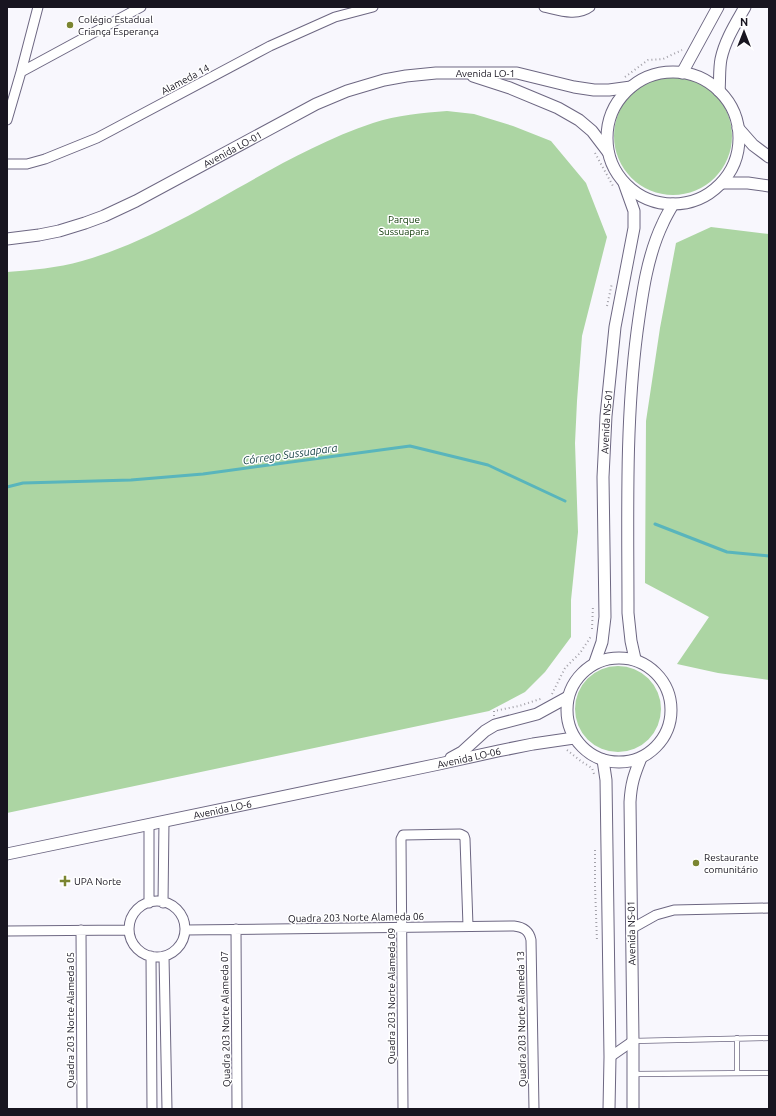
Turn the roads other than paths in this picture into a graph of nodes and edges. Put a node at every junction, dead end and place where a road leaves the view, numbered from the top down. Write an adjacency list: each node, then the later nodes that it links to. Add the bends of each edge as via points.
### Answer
1 (38, 7): 8 (street)
2 (141, 7): 8 (street)
3 (373, 7): 17 (street, Alameda 14, via 335,17 276,43 97,138 45,159 27,164)
4 (544, 7): 7 (street, via 570,12)
5 (718, 7): 10 (street)
6 (745, 7): 12 (street, via 725,45 721,59)
7 (588, 9)
8 (21, 72): 13 (street)
9 (461, 72): 11 (street, Avenida LO-1, via 517,73 594,90); 15 (street, Avenida LO-1, via 510,88 558,108 592,131); 22 (street, Avenida LO-01, via 401,77 347,91 324,100 104,216 59,231)
10 (682, 73): 11 (street, via 652,76); 12 (street, via 700,77)
11 (631, 87): 15 (street, via 618,100 610,116)
12 (719, 91): 14 (street, via 736,116)
13 (7, 120)
14 (738, 128): 16 (street, via 753,145); 19 (street, via 738,151 732,168)
15 (608, 152): 18 (street, via 614,169)
16 (769, 157)
17 (7, 164)
18 (624, 183): 21 (street, via 638,194 655,202); 24 (street, Avenida NS-01, via 634,211 634,228 615,327 606,416 603,477 605,617)
19 (722, 183): 20 (street); 21 (street, via 708,194 691,202)
20 (769, 186)
21 (673, 204): 23 (street, via 662,223 652,251 633,363 628,439 628,605)
22 (7, 239)
23 (635, 660): 24 (street, via 611,658); 27 (street, via 651,667 663,680 671,696 672,713 668,730 659,745)
24 (596, 662): 25 (street, via 575,680)
25 (568, 698): 26 (street, via 567,718); 29 (street, Avenida LO-06, via 537,714 485,731 462,752)
26 (574, 738): 28 (street, via 587,751); 29 (street, Avenida LO-06, via 505,749)
27 (640, 758): 28 (street, via 617,762); 39 (street, Avenida NS-01, via 631,785 630,802)
28 (603, 760): 50 (street, via 606,780)
29 (439, 764): 30 (street, Avenida LO-6)
30 (164, 822): 31 (street, Avenida LO-6); 34 (street)
31 (149, 824): 32 (street, Avenida LO-6); 33 (street)
32 (7, 854)
33 (149, 903): 34 (street); 41 (street, via 135,913)
34 (163, 903): 42 (street, via 180,913)
35 (769, 908): 39 (street, via 674,910 656,915)
36 (468, 926): 37 (street, Quadra 203 Norte Alameda 06); 37 (street, Quadra 203 Norte Alameda 09, via 465,840 460,834 403,835); 43 (street, Quadra 203 Norte Alameda 06, via 520,926)
37 (402, 927): 38 (street, Quadra 203 Norte Alameda 06); 58 (street, Quadra 203 Norte Alameda 09)
38 (236, 929): 42 (street, Quadra 203 Norte Alameda 06); 57 (street, Quadra 203 Norte Alameda 07)
39 (631, 929): 49 (street, Avenida NS-01)
40 (81, 930): 41 (street); 44 (street); 54 (street, Quadra 203 Norte Alameda 05)
41 (130, 930): 45 (street, via 131,939 136,946 142,953)
42 (185, 930): 46 (street, via 179,946)
43 (527, 930): 59 (street, Quadra 203 Norte Alameda 13, via 531,940)
44 (7, 931)
45 (151, 956): 46 (street); 55 (street)
46 (164, 956): 56 (street)
47 (737, 1038): 48 (lane); 49 (lane); 51 (lane)
48 (769, 1038)
49 (633, 1041): 50 (street); 53 (street, Avenida NS-01)
50 (610, 1057): 60 (street)
51 (738, 1073): 52 (lane); 53 (lane)
52 (769, 1073)
53 (633, 1074): 61 (street, Avenida NS-01)
54 (82, 1109)
55 (152, 1109)
56 (167, 1109)
57 (237, 1109)
58 (403, 1109)
59 (534, 1109)
60 (609, 1109)
61 (633, 1109)

